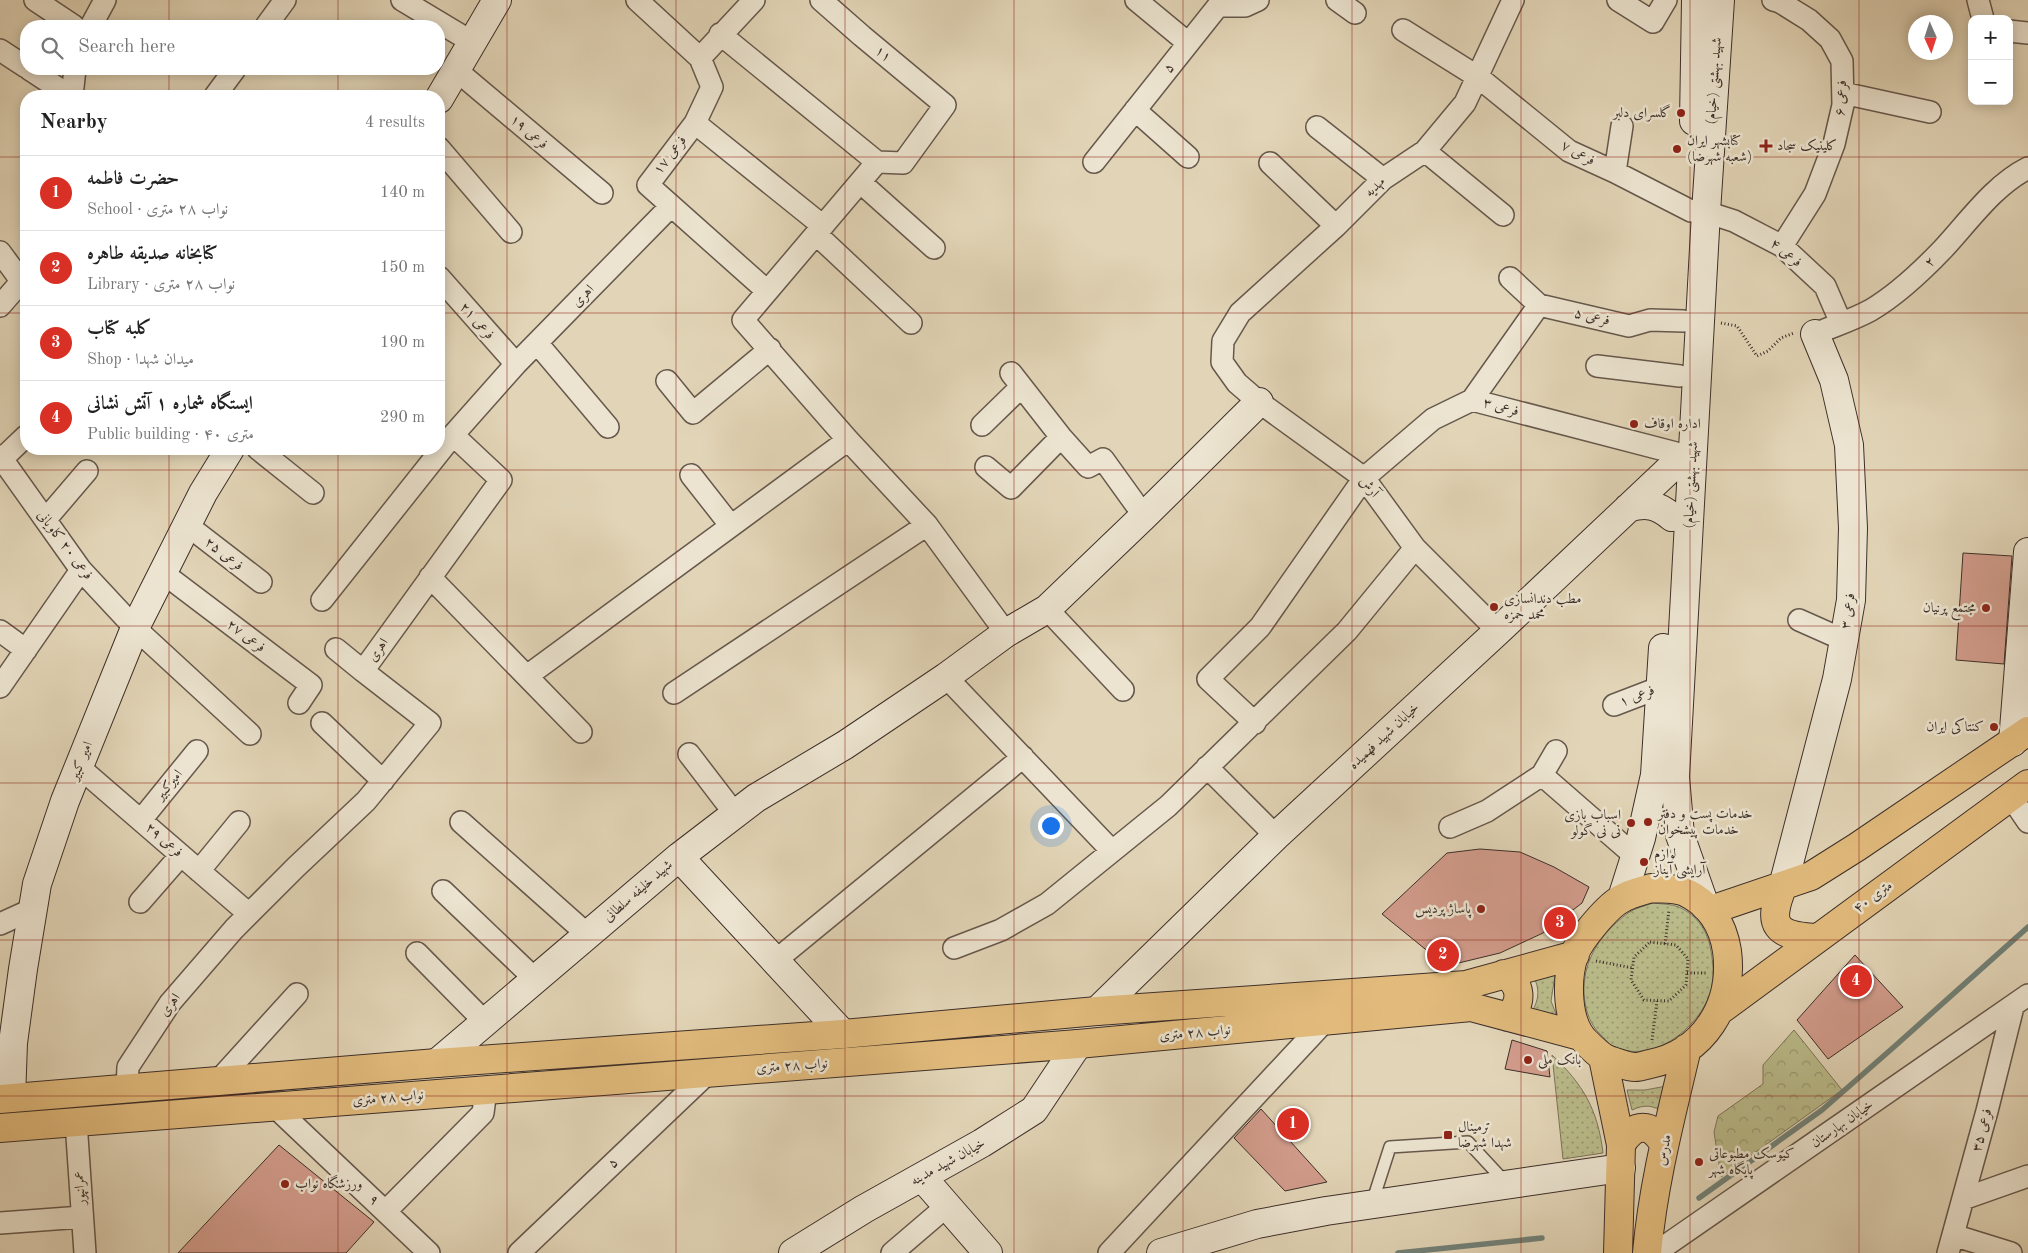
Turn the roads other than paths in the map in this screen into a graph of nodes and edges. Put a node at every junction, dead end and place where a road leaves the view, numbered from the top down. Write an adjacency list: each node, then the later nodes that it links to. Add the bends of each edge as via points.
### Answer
1 (35, 0): 21 (street)
2 (105, 0): 22 (street)
3 (285, 0): 23 (street)
4 (402, 0): 24 (street)
5 (497, 0): 30 (street)
6 (637, 0): 33 (street, فرعی ۱۷)
7 (754, 0): 29 (street)
8 (822, 0): 53 (street, ۱۱, via 945,105 903,163)
9 (1136, 0): 31 (street)
10 (1258, 0): 31 (street, ۵, via 1245,6 1218,6)
11 (1338, 0): 19 (street)
12 (1513, 0): 39 (street, مهدیه)
13 (1618, 0): 14 (street, via 1653,22)
14 (1666, 0)
15 (1696, 0): 62 (street, شهید بهشتی (خیام))
16 (1720, 0): 62 (street, شهید بهشتی (خیام))
17 (1773, 0): 44 (street, فرعی ۶, via 1809,20 1830,39 1842,60)
18 (1978, 0): 20 (street)
19 (1355, 13)
20 (1982, 15)
21 (65, 20)
22 (94, 20)
23 (270, 20)
24 (435, 20)
25 (445, 26): 30 (street)
26 (1402, 30): 39 (street, فرعی ۷)
27 (2013, 31): 28 (street)
28 (2028, 33)
29 (720, 34): 33 (street); 53 (street)
30 (472, 42): 35 (street)
31 (1188, 43): 45 (street, ۵)
32 (0, 50): 34 (street)
33 (700, 58): 47 (street, فرعی ۱۷, via 712,87)
34 (20, 63)
35 (456, 70): 43 (street); 60 (street, فرعی ۱۹)
36 (38, 75): 40 (street)
37 (73, 75): 41 (street)
38 (231, 75): 42 (street)
39 (1478, 76): 50 (street, مهدیه, via 1465,103); 57 (street, فرعی ۷, via 1569,151)
40 (62, 90)
41 (72, 90)
42 (219, 90)
43 (444, 90)
44 (1843, 93): 46 (street); 67 (street, فرعی ۶, via 1834,144 1815,194)
45 (1135, 110): 52 (street); 54 (street, ۵)
46 (1930, 112)
47 (695, 124): 61 (street, فرعی ۱۷, via 648,184); 65 (street)
48 (1622, 126): 57 (street)
49 (1317, 127): 58 (street)
50 (1425, 151): 58 (street, مهدیه); 63 (street)
51 (445, 155): 66 (street)
52 (1188, 157)
53 (877, 162): 59 (street)
54 (1094, 162)
55 (1270, 163): 64 (street)
56 (2028, 168): 79 (street, ۲, via 2013,175 1905,286 1870,310)
57 (1615, 172): 62 (street, فرعی ۷)
58 (1383, 178): 64 (street, مهدیه)
59 (860, 182): 65 (street); 68 (street)
60 (602, 193)
61 (671, 206): 74 (street, فرعی ۱۷); 81 (street, اهری)
62 (1698, 211): 67 (street, فرعی ۴, via 1734,221); 77 (street, شهید بهشتی (خیام))
63 (1503, 215)
64 (1336, 226): 83 (street, مهدیه, via 1240,313 1223,341)
65 (819, 230): 74 (street); 78 (street)
66 (511, 232)
67 (1782, 246): 79 (street, فرعی ۴, via 1825,286)
68 (934, 248)
69 (0, 252): 70 (street)
70 (20, 274)
71 (1510, 278): 75 (street, فرعی ۵)
72 (20, 284): 76 (street)
73 (445, 284): 84 (street, فرعی ۲۱)
74 (768, 291): 82 (street, via 743,320)
75 (1539, 304): 77 (street, فرعی ۵, via 1629,326 1650,320); 88 (street)
76 (0, 306)
77 (1692, 320): 86 (street, شهید بهشتی (خیام)); 169 (street, شهید بهشتی (خیام), via 1675,777 1680,835)
78 (911, 322)
79 (1841, 323): 80 (street, ۲)
80 (1815, 334): 127 (street, فرعی ۳, via 1834,380 1849,445 1852,600)
81 (537, 343): 84 (street, اهری); 91 (street)
82 (770, 349): 87 (street, via 693,413); 94 (street)
83 (1222, 362): 89 (street, آرش, via 1237,383)
84 (516, 364): 92 (street, اهری)
85 (1596, 366): 86 (street)
86 (1680, 376): 101 (street, شهید بهشتی (خیام))
87 (667, 381)
88 (1472, 400): 101 (street, فرعی ۳); 105 (street, via 1433,419)
89 (1258, 402): 105 (street, آرش); 108 (street)
90 (982, 425): 93 (street, via 1016,380)
91 (608, 427)
92 (453, 435): 96 (street); 118 (street, اهری, via 501,480)
93 (1061, 438): 102 (street, via 1011,488); 108 (street, via 1088,467 1103,458)
94 (848, 440): 112 (street); 113 (street)
95 (20, 441): 100 (street)
96 (445, 445)
97 (226, 455): 111 (street, امیر کبیر)
98 (266, 455): 106 (street)
99 (437, 455): 120 (street)
100 (1, 457): 110 (street, فرعی ۲۰ کاویانی)
101 (1675, 458): 107 (street, خیابان شهید فهمیده); 109 (street, شهید بهشتی (خیام))
102 (986, 467)
103 (87, 471): 110 (street)
104 (691, 475): 113 (street)
105 (1364, 478): 114 (street, آرش); 140 (street, via 1260,627 1208,679)
106 (313, 493)
107 (1628, 508): 109 (street, via 1649,504); 125 (street, خیابان شهید فهمیده)
108 (1144, 516): 121 (street)
109 (1672, 517): 134 (street, شهید بهشتی (خیام))
110 (46, 520): 116 (street, فرعی ۲۰ کاویانی)
111 (187, 525): 117 (street, امیر کبیر); 119 (street, فرعی ۲۵)
112 (927, 525): 126 (street); 136 (street)
113 (731, 526): 131 (street)
114 (1415, 548): 125 (street, آرش); 140 (street, via 1347,631)
115 (2028, 552): 143 (street)
116 (81, 570): 123 (street, فرعی ۲۰ کاویانی); 129 (street)
117 (163, 574): 123 (street, امیر کبیر); 137 (street, فرعی ۲۷, via 312,685)
118 (430, 576): 130 (street, اهری); 131 (street)
119 (261, 582)
120 (322, 600)
121 (1047, 609): 126 (street); 135 (street)
122 (1799, 620): 127 (street)
123 (135, 628): 142 (street, فرعی ۲۰ کاویانی); 148 (street, امیر کبیر)
124 (0, 631): 129 (street)
125 (1498, 632): 159 (street, خیابان شهید فهمیده)
126 (1006, 633): 132 (street)
127 (1844, 640): 165 (street, فرعی ۳)
128 (336, 649): 130 (street)
129 (26, 650): 133 (street)
130 (363, 670): 151 (street, اهری, via 430,723)
131 (527, 676): 141 (street)
132 (946, 677): 147 (street); 153 (street)
133 (0, 687)
134 (1661, 687): 138 (street, فرعی ۱); 162 (street, شهید بهشتی (خیام), via 1656,775)
135 (1123, 690)
136 (674, 693)
137 (300, 703)
138 (1614, 705)
139 (322, 723): 151 (street)
140 (1254, 723): 149 (street)
141 (581, 732)
142 (250, 734)
143 (2021, 736): 165 (main road, via 1811,876)
144 (197, 750): 154 (street, امیرکبیر)
145 (1556, 751): 150 (street)
146 (689, 754): 153 (street)
147 (1023, 757): 160 (street); 178 (street)
148 (79, 767): 154 (street, فرعی ۲۹); 170 (street, امیر کبیر, via 37,884)
149 (1208, 767): 159 (street); 160 (street, via 1168,806)
150 (1542, 776): 158 (street, via 1487,811); 162 (street)
151 (383, 781): 171 (street, اهری)
152 (2020, 790): 157 (street); 174 (main road, ۴۰ متری)
153 (735, 814): 163 (street)
154 (141, 820): 161 (street, فرعی ۲۹)
155 (239, 822): 164 (street)
156 (461, 822): 173 (street)
157 (2028, 822)
158 (1450, 827)
159 (1276, 836): 184 (street, خیابان شهید فهمیده)
160 (1112, 851): 175 (street, via 1047,904 1001,930)
161 (181, 856): 164 (street, فرعی ۲۹); 168 (street)
162 (1635, 856): 167 (street, شهید بهشتی (خیام))
163 (678, 857): 173 (street, شهید خلیفه سلطانی); 178 (street, شهید خلیفه سلطانی)
164 (200, 871): 171 (street, فرعی ۲۹)
165 (1783, 886): 169 (main road); 174 (main road, via 1775,905 1775,920 1781,930 1795,937)
166 (444, 891): 180 (street)
167 (1622, 898): 169 (main road, via 1651,888 1669,890 1684,892); 177 (main road, via 1587,933)
168 (140, 902)
169 (1708, 908): 185 (main road, via 1725,937 1728,964 1728,988)
170 (33, 909): 172 (street); 183 (street, امیر کبیر)
171 (249, 914): 197 (street, اهری, via 170,1003 128,1067)
172 (0, 924)
173 (588, 935): 180 (street, شهید خلیفه سلطانی)
174 (1818, 938): 185 (main road, ۴۰ متری)
175 (954, 948)
176 (417, 954): 188 (street)
177 (1575, 955): 179 (main road, نواب ۲۸ متری); 190 (main road, via 1570,980 1570,1006)
178 (775, 961): 189 (street, شهید خلیفه سلطانی)
179 (1504, 974): 184 (main road, نواب ۲۸ متری, via 1466,985); 186 (main road, via 1511,978 1518,991 1518,1005)
180 (536, 979): 188 (street, شهید خلیفه سلطانی)
181 (296, 994): 196 (street)
182 (2020, 1001): 208 (street, فرعی ۳۵); 225 (street, خیابان بهارستان)
183 (8, 1011): 199 (street, امیر کبیر, via 13,1043)
184 (1097, 1011): 189 (main road, نواب ۲۸ متری)
185 (1719, 1011): 192 (main road, via 1706,1032)
186 (1508, 1017): 187 (main road, نواب ۲۸ متری, via 1471,1007); 190 (main road, نواب ۲۸ متری)
187 (1325, 1020): 191 (main road, نواب ۲۸ متری); 222 (street)
188 (485, 1022): 194 (street, شهید خلیفه سلطانی)
189 (843, 1034): 194 (main road, نواب ۲۸ متری)
190 (1580, 1036): 193 (main road)
191 (1078, 1044): 195 (main road, نواب ۲۸ متری); 206 (street, خیابان شهید مدینه, via 1034,1110)
192 (1688, 1048): 193 (main road, via 1665,1061 1635,1068); 203 (main road, مدرس)
193 (1604, 1058): 204 (main road)
194 (437, 1063): 196 (main road, نواب ۲۸ متری)
195 (708, 1073): 198 (main road, نواب ۲۸ متری); 218 (street, ۵)
196 (218, 1081): 197 (main road, نواب ۲۸ متری)
197 (127, 1089): 199 (main road, نواب ۲۸ متری)
198 (486, 1090): 200 (main road, نواب ۲۸ متری); 211 (street, via 483,1113)
199 (6, 1098)
200 (276, 1106): 201 (main road, نواب ۲۸ متری); 211 (street, ۹)
201 (76, 1122): 202 (main road, نواب ۲۸ متری); 212 (street, عمرانپور)
202 (0, 1128)
203 (1664, 1145): 204 (main road, via 1659,1134 1649,1128 1637,1128 1627,1134); 224 (main road, مدرس, via 1649,1228)
204 (1621, 1157): 207 (street); 215 (main road)
205 (2028, 1176): 208 (street)
206 (922, 1177): 210 (street); 219 (street, خیابان شهید مدینه)
207 (1508, 1185): 209 (street); 209 (lane, via 1468,1142 1390,1147)
208 (1963, 1199): 214 (street, فرعی ۳۵)
209 (1372, 1205): 223 (street, via 1257,1224)
210 (947, 1206): 220 (street); 221 (street)
211 (386, 1211): 217 (street, ۹)
212 (82, 1217): 213 (street); 216 (street, عمرانپور)
213 (0, 1223)
214 (1950, 1244): 226 (street)
215 (1614, 1252)
216 (85, 1253)
217 (429, 1253)
218 (519, 1253)
219 (792, 1253)
220 (892, 1253)
221 (988, 1253)
222 (1109, 1253)
223 (1161, 1253)
224 (1648, 1253)
225 (1655, 1253)
226 (2011, 1253)

